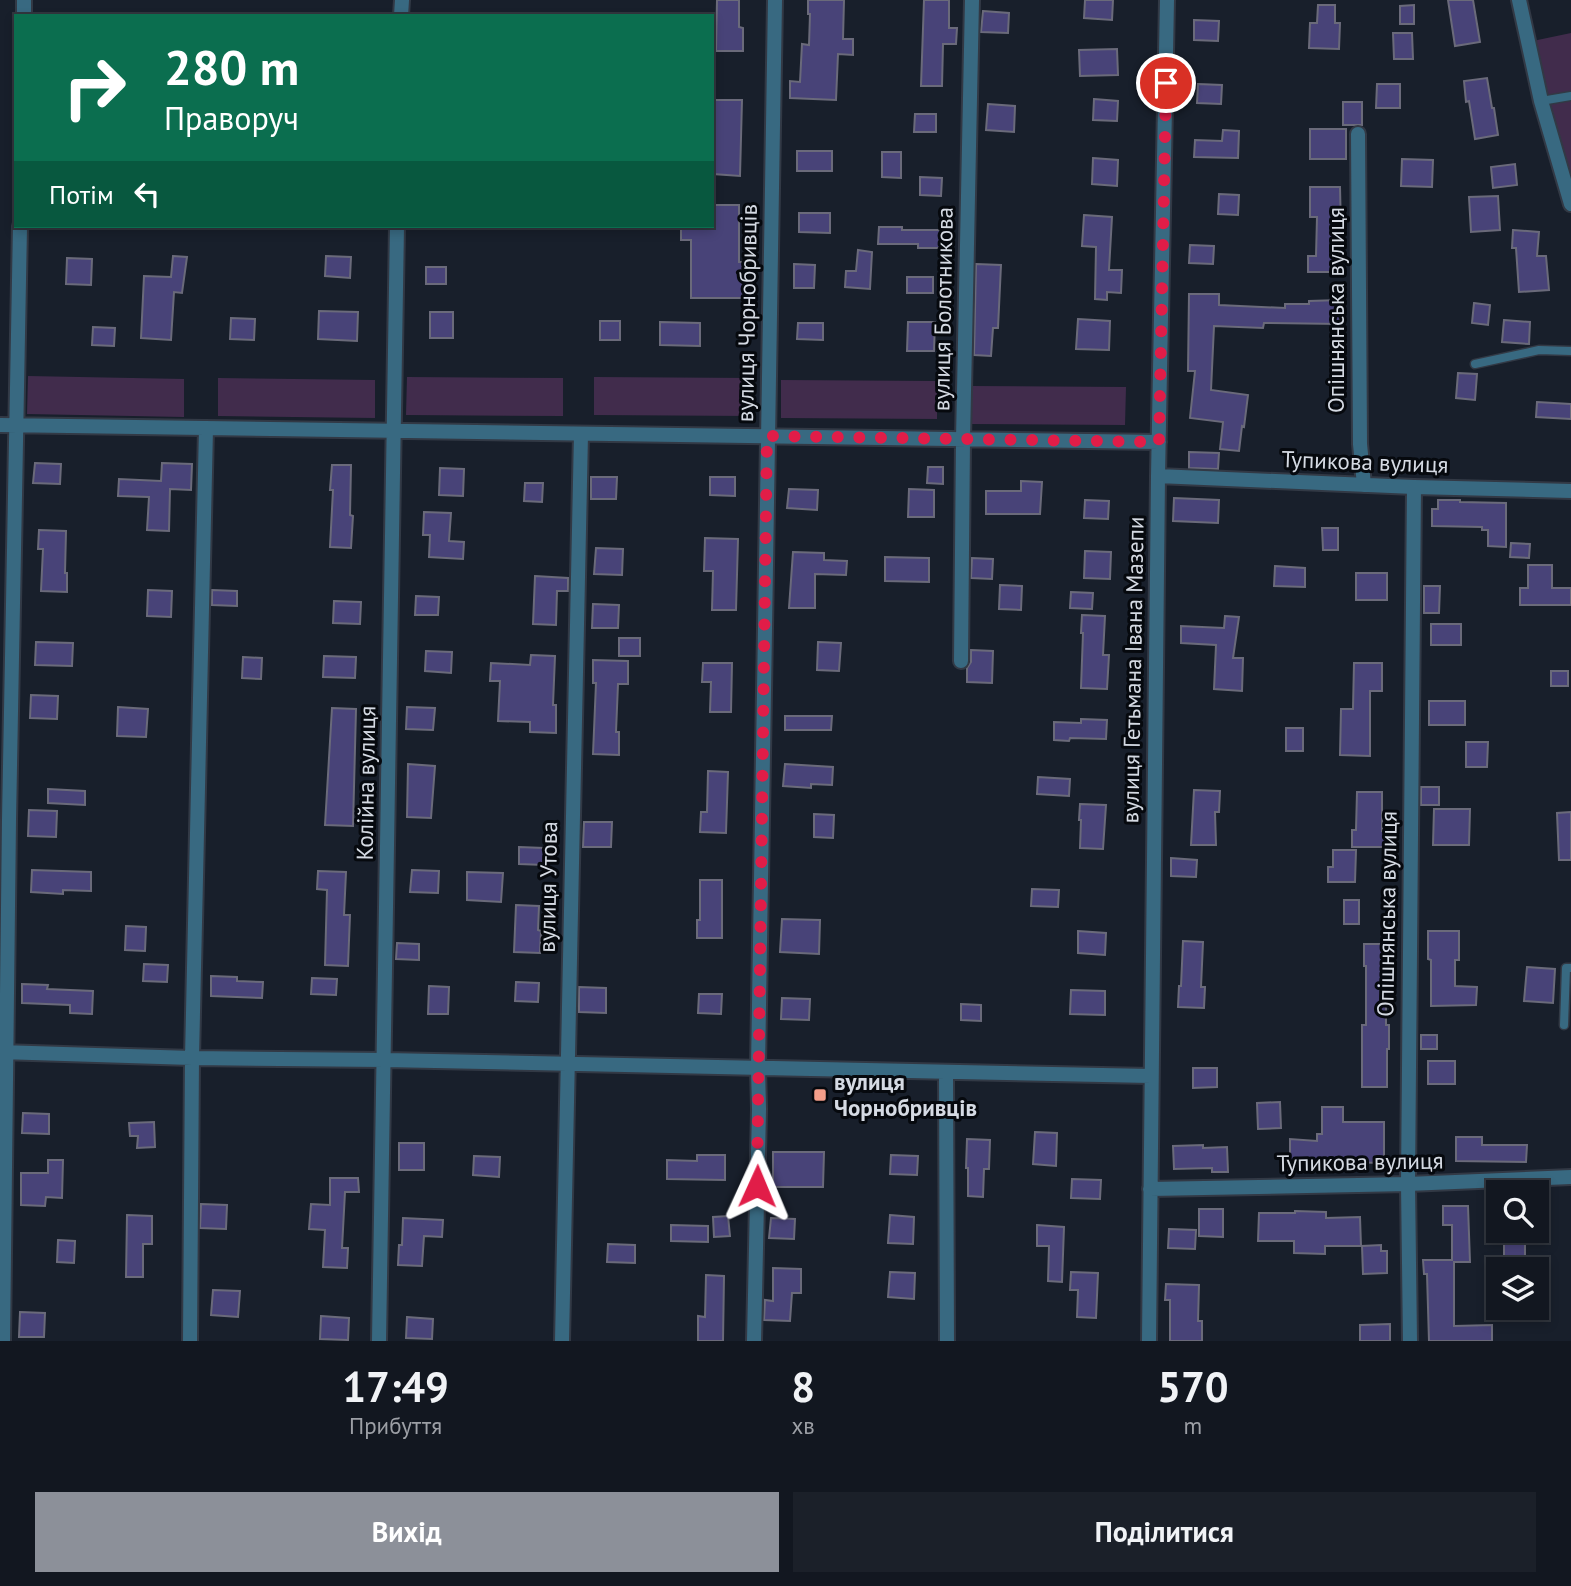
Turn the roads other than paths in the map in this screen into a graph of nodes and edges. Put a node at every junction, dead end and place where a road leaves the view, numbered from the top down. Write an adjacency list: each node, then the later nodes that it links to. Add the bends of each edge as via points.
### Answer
1 (775, 0): 18 (street, вулиця Чорнобривців)
2 (972, 0): 19 (street, вулиця Болотникова)
3 (1167, 0): 20 (street, вулиця Гетьмана Івана Мазепи)
4 (1519, 0): 6 (street)
5 (1571, 96): 6 (lane)
6 (1541, 101): 8 (street)
7 (1358, 134): 22 (street, Опішнянська вулиця)
8 (1571, 204)
9 (20, 228): 14 (street)
10 (397, 228): 16 (street, Колійна вулиця)
11 (1571, 351): 12 (lane, via 1539,350)
12 (1475, 364)
13 (0, 425): 14 (street)
14 (16, 425): 15 (street); 28 (street)
15 (206, 428): 16 (street); 29 (street)
16 (393, 431): 17 (street); 30 (street, Колійна вулиця)
17 (581, 434): 18 (street); 31 (street, вулиця Утова)
18 (767, 436): 19 (street); 32 (street, вулиця Чорнобривців)
19 (963, 440): 20 (street); 25 (street, вулиця Болотникова)
20 (1159, 442): 21 (street, вулиця Гетьмана Івана Мазепи)
21 (1158, 476): 22 (street, Тупикова вулиця); 34 (street, вулиця Гетьмана Івана Мазепи)
22 (1364, 485): 23 (street, Тупикова вулиця)
23 (1414, 487): 24 (street, Тупикова вулиця); 36 (street, Опішнянська вулиця)
24 (1571, 491)
25 (961, 661)
26 (1571, 968): 27 (lane, via 1566,968)
27 (1564, 1024)
28 (3, 1052): 29 (street); 38 (street)
29 (192, 1058): 30 (street); 39 (street)
30 (385, 1060): 31 (street); 40 (street, Колійна вулиця)
31 (567, 1064): 32 (street); 41 (street, вулиця Утова)
32 (758, 1068): 33 (street); 42 (street, вулиця Чорнобривців)
33 (946, 1072): 34 (street); 43 (street)
34 (1151, 1076): 37 (street, вулиця Гетьмана Івана Мазепи)
35 (1571, 1177): 36 (street, Тупикова вулиця)
36 (1408, 1184): 37 (street, Тупикова вулиця); 45 (street, Опішнянська вулиця)
37 (1150, 1189): 44 (street, вулиця Гетьмана Івана Мазепи)
38 (2, 1341)
39 (190, 1341)
40 (379, 1341)
41 (562, 1341)
42 (754, 1341)
43 (947, 1341)
44 (1149, 1341)
45 (1410, 1341)

